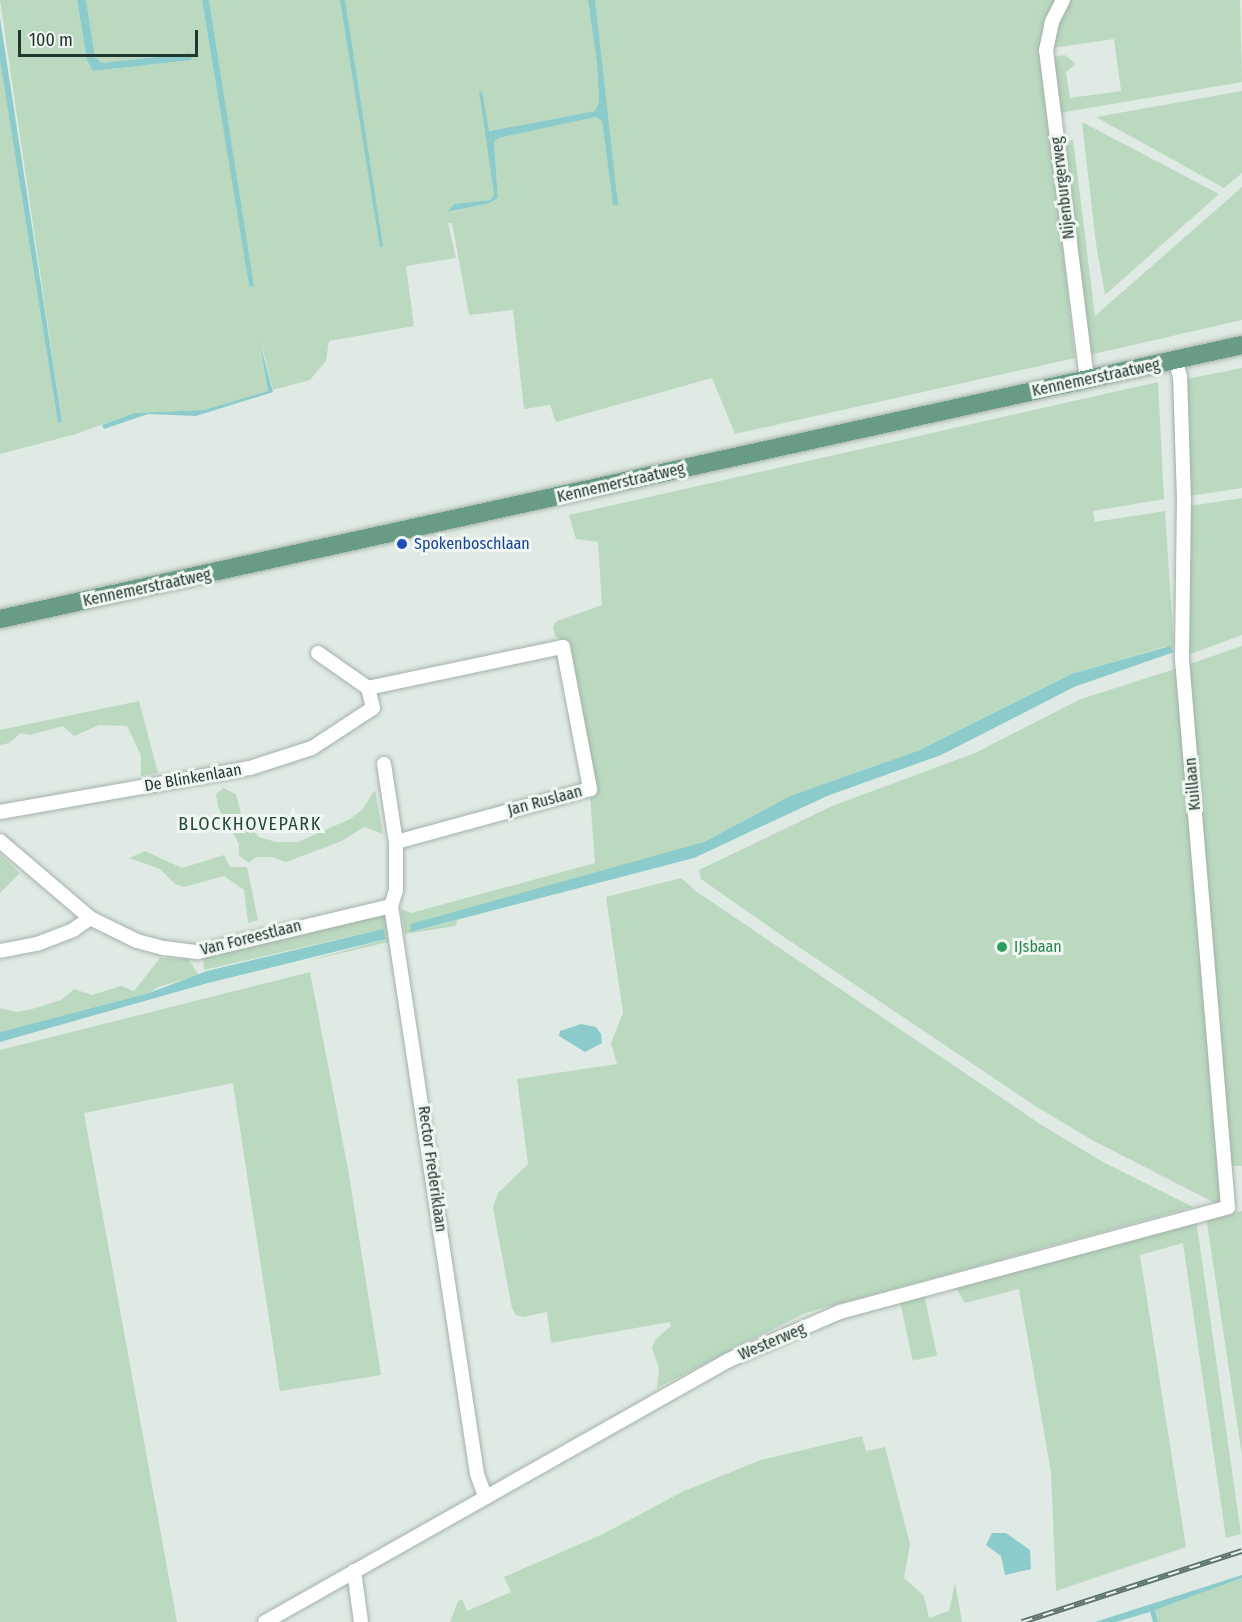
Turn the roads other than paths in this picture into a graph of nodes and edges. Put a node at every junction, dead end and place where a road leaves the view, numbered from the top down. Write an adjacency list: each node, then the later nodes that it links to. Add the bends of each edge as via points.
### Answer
1 (1063, 0): 4 (street, Nijenburgerweg, via 1052,22 1046,50)
2 (1242, 345): 3 (main road, Kennemerstraatweg)
3 (1178, 369): 4 (main road, Kennemerstraatweg); 15 (street, Kuillaan, via 1182,659)
4 (1088, 379): 5 (main road, Kennemerstraatweg)
5 (0, 619)
6 (318, 653): 7 (street)
7 (368, 688): 9 (street, De Blinkenlaan, via 373,708 312,748 250,768); 11 (street, Jan Ruslaan, via 563,648 590,789)
8 (384, 765): 11 (street)
9 (0, 812)
10 (0, 841): 13 (street, Van Foreestlaan)
11 (396, 842): 12 (street, Rector Frederiklaan, via 396,890)
12 (391, 906): 13 (street, Van Foreestlaan, via 198,952 137,941); 16 (street, Rector Frederiklaan, via 477,1474)
13 (90, 918): 14 (street, via 73,930 37,944)
14 (0, 951)
15 (1228, 1207): 16 (street, Westerweg, via 840,1312 729,1360)
16 (485, 1496): 17 (street, Westerweg)
17 (354, 1571): 18 (street, Westerweg); 19 (street)
18 (265, 1622)
19 (361, 1622)

